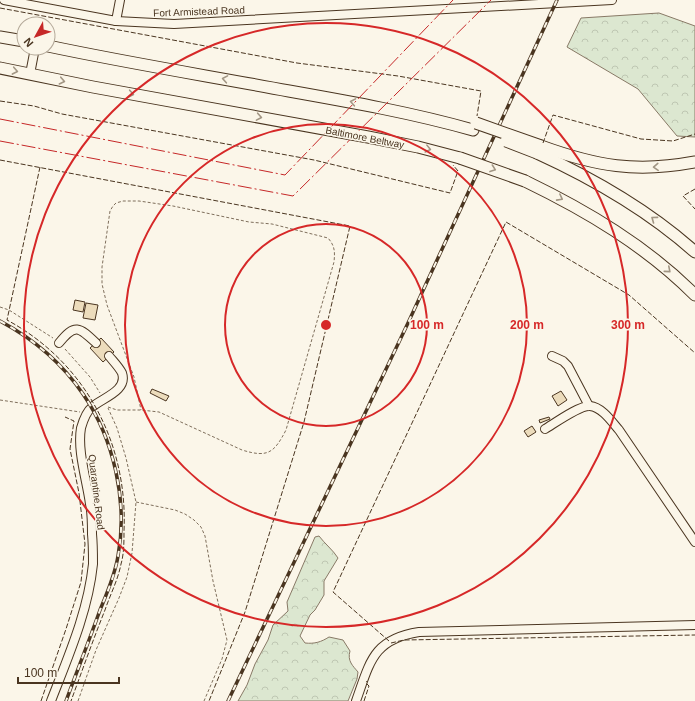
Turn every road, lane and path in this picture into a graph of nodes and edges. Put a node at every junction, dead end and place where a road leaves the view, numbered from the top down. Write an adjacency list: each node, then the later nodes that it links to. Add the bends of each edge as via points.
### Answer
1 (4, 0): 6 (street, Fort Armistead Road)
2 (120, 0): 6 (street)
3 (597, 0): 4 (street, Fort Armistead Road); 5 (street, Fort Armistead Road)
4 (612, 0)
5 (516, 3): 6 (street, Fort Armistead Road, via 174,24)
6 (116, 21)
7 (0, 37): 8 (highway)
8 (16, 40)
9 (56, 48): 13 (highway, one-way to 9, bridge, via 475,126)
10 (33, 56): 12 (street)
11 (0, 68): 12 (highway, Baltimore Beltway, one-way to 12)
12 (30, 74): 16 (highway, Baltimore Beltway, one-way to 16, bridge, via 368,137 460,158 525,181 574,205 635,244)
13 (539, 149): 14 (highway, one-way to 13, via 636,168 594,162); 15 (highway, one-way to 13, via 654,219)
14 (695, 162)
15 (695, 252)
16 (695, 295)
17 (0, 307): 18 (path, via 9,310)
18 (59, 343): 19 (street, via 74,329 80,330); 22 (path, via 90,377)
19 (96, 343)
20 (109, 356): 22 (street, Quarantine Road, via 122,374 122,382 113,394)
21 (552, 356): 24 (street, via 568,366)
22 (104, 399): 25 (path); 27 (street, Quarantine Road, via 91,407)
23 (0, 400): 27 (path)
24 (589, 406): 28 (street); 30 (street, via 604,414 619,430)
25 (108, 407): 26 (path, via 125,411); 29 (path, via 126,458)
26 (141, 410): 26 (path, via 159,412 255,454 270,452 275,448 286,430 334,262 335,248 328,238 272,224 249,222 173,206 138,201 116,203 110,211 102,284 107,305 134,377)
27 (86, 414): 32 (street, Quarantine Road, via 80,442 90,505 93,563 79,626)
28 (545, 429)
29 (136, 502): 33 (path, via 132,553 127,577 96,650); 34 (path, via 185,514 201,527 205,536 226,640 222,659)
30 (695, 542)
31 (695, 625): 35 (street, via 405,634 384,645 372,659)
32 (51, 701)
33 (78, 701)
34 (204, 701)
35 (356, 701)

